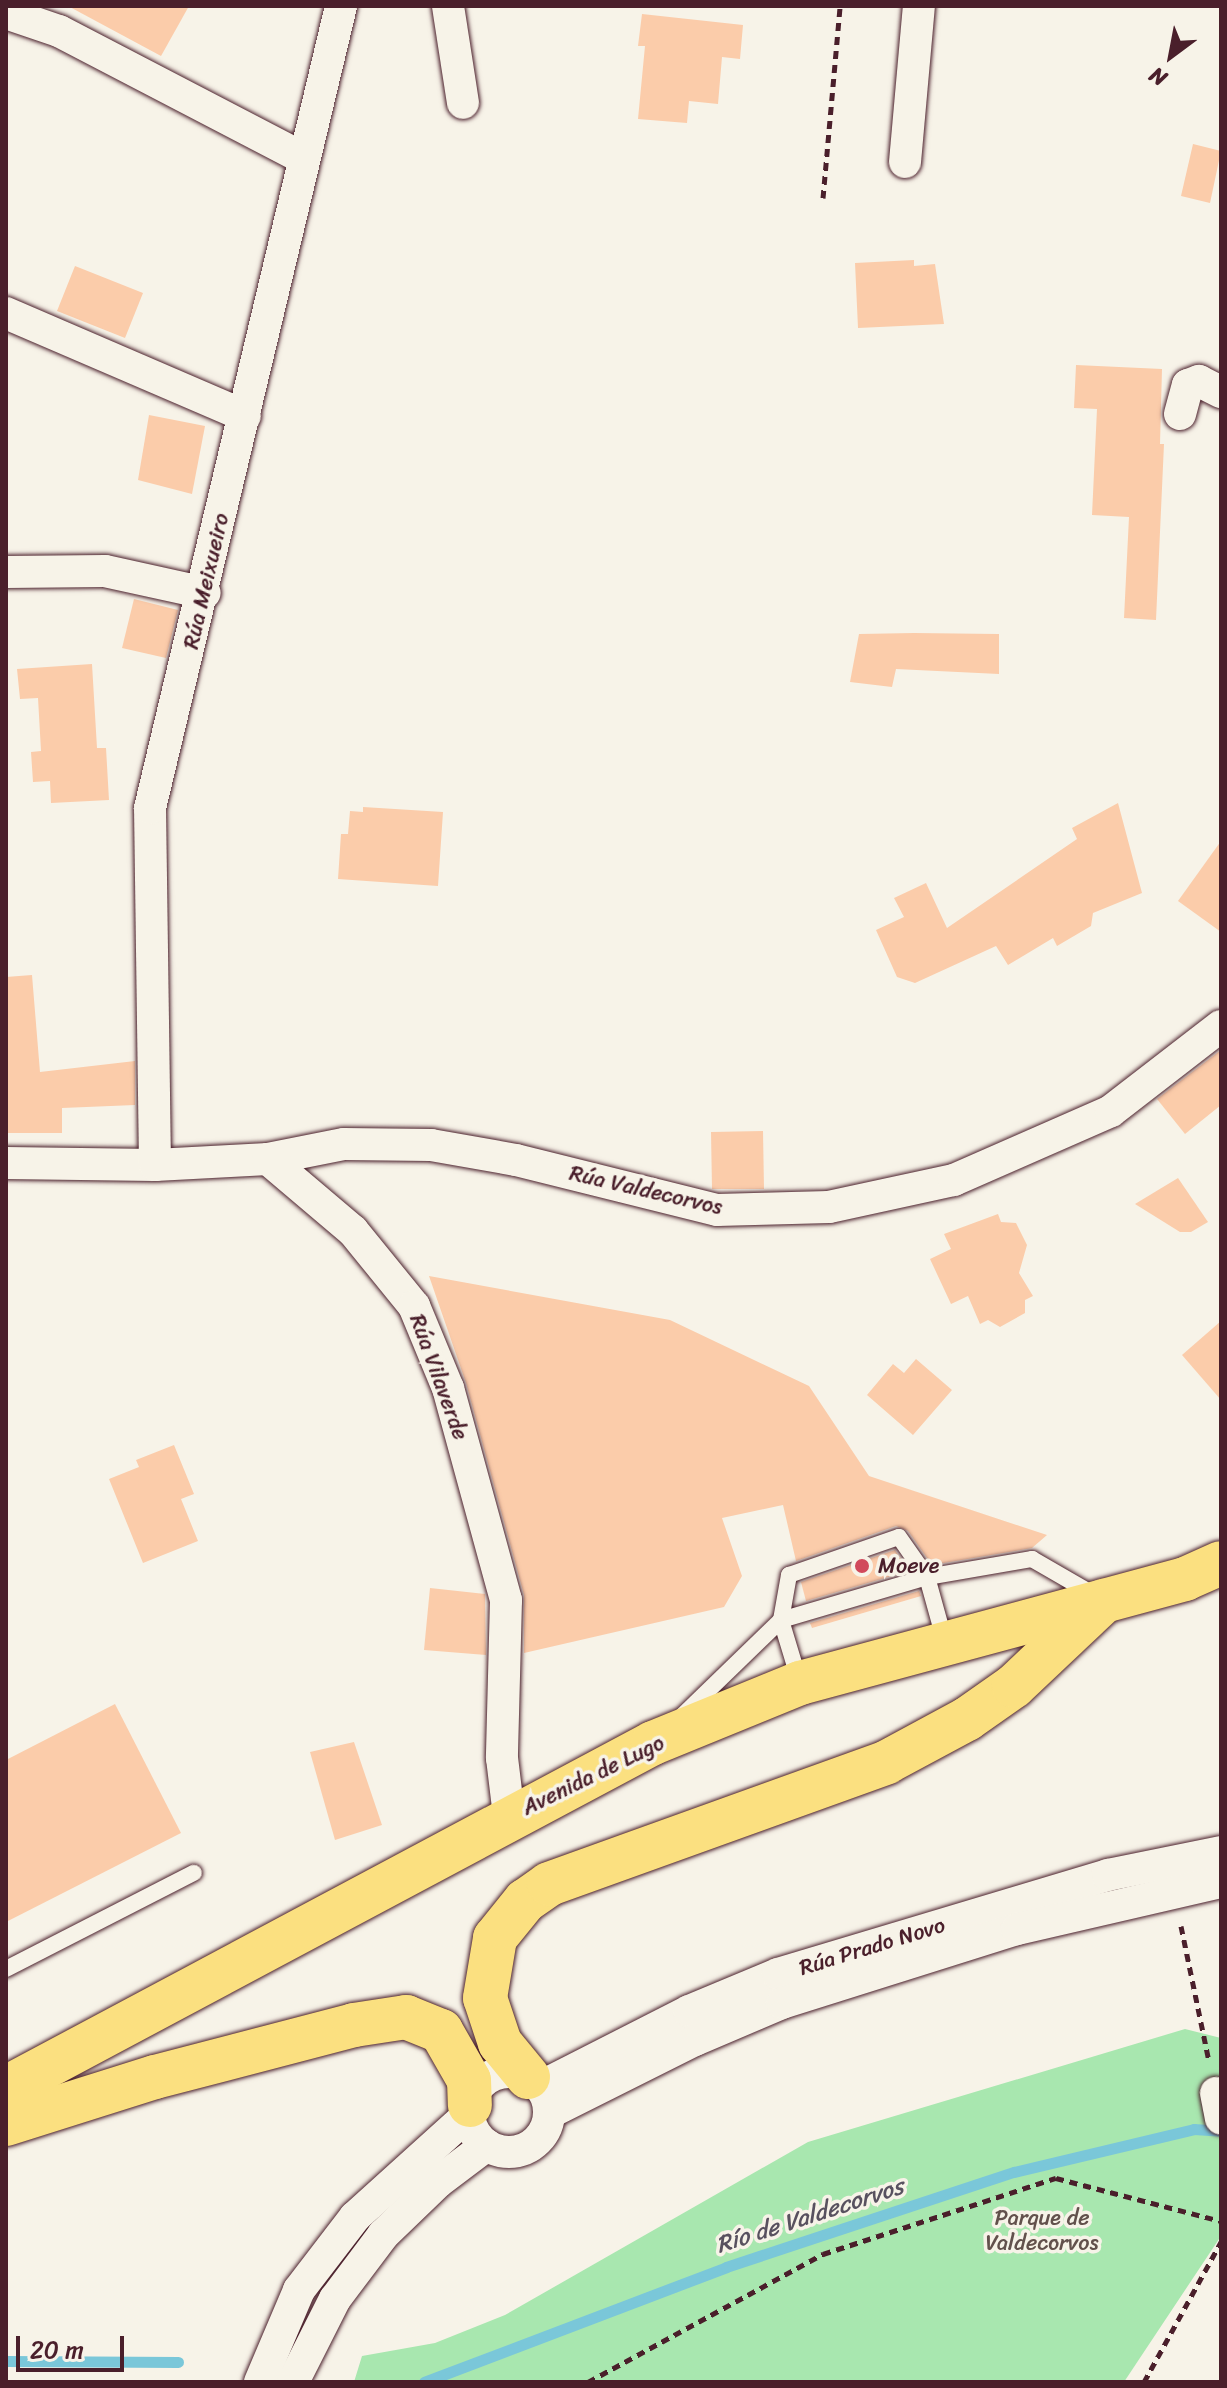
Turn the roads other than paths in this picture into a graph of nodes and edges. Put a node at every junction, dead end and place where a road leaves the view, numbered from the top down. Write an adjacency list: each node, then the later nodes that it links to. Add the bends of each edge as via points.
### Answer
1 (341, 6): 6 (street, Rúa Meixueiro)
2 (448, 6): 5 (street)
3 (919, 6): 7 (street)
4 (6, 13): 6 (street, via 59,31)
5 (463, 103)
6 (303, 158): 11 (street, Rúa Meixueiro)
7 (905, 162)
8 (6, 313): 11 (street)
9 (1221, 392): 10 (street, via 1199,381 1188,385)
10 (1180, 414)
11 (245, 416): 13 (street, Rúa Meixueiro)
12 (6, 572): 13 (street, via 105,571)
13 (205, 593): 17 (street, Rúa Meixueiro, via 146,842)
14 (1221, 1026): 15 (street, Rúa Valdecorvos, via 1111,1111 954,1180 829,1207 717,1210 516,1160 431,1145 344,1144)
15 (268, 1159): 17 (street); 25 (street, Rúa Vilaverde, via 353,1231 414,1306 448,1388 506,1600 502,1758)
16 (6, 1163): 17 (street)
17 (155, 1165)
18 (1221, 1563): 20 (highway, Avenida de Lugo)
19 (927, 1577): 20 (lane, via 1032,1559); 21 (lane); 21 (lane, via 899,1537 789,1575); 22 (lane)
20 (1104, 1601): 22 (highway, Avenida de Lugo); 31 (highway, via 1014,1686 967,1719 887,1762 549,1884 525,1901 495,1938 485,1998 500,2043)
21 (781, 1620): 23 (lane); 24 (lane)
22 (946, 1644): 23 (highway, Avenida de Lugo)
23 (800, 1683): 24 (highway, Avenida de Lugo)
24 (653, 1743): 25 (highway, Avenida de Lugo)
25 (509, 1816): 30 (highway, Avenida de Lugo)
26 (1221, 1852): 31 (street, Rúa Prado Novo, via 1108,1875 778,1974 689,2011)
27 (194, 1873): 29 (lane)
28 (1221, 1882): 31 (street, Rúa Prado Novo, via 1017,1929 782,2003 695,2040)
29 (6, 1969)
30 (6, 2088)
31 (539, 2092): 32 (street, via 514,2072 493,2075 481,2083); 34 (street, via 544,2132 524,2149 498,2151)
32 (469, 2109): 33 (highway, via 469,2080 441,2031 406,2017 354,2025 155,2077); 34 (street, via 476,2135); 35 (street, via 355,2217 299,2290)
33 (6, 2124)
34 (487, 2145): 36 (street, via 438,2182 383,2235 335,2299)
35 (260, 2382)
36 (293, 2382)

